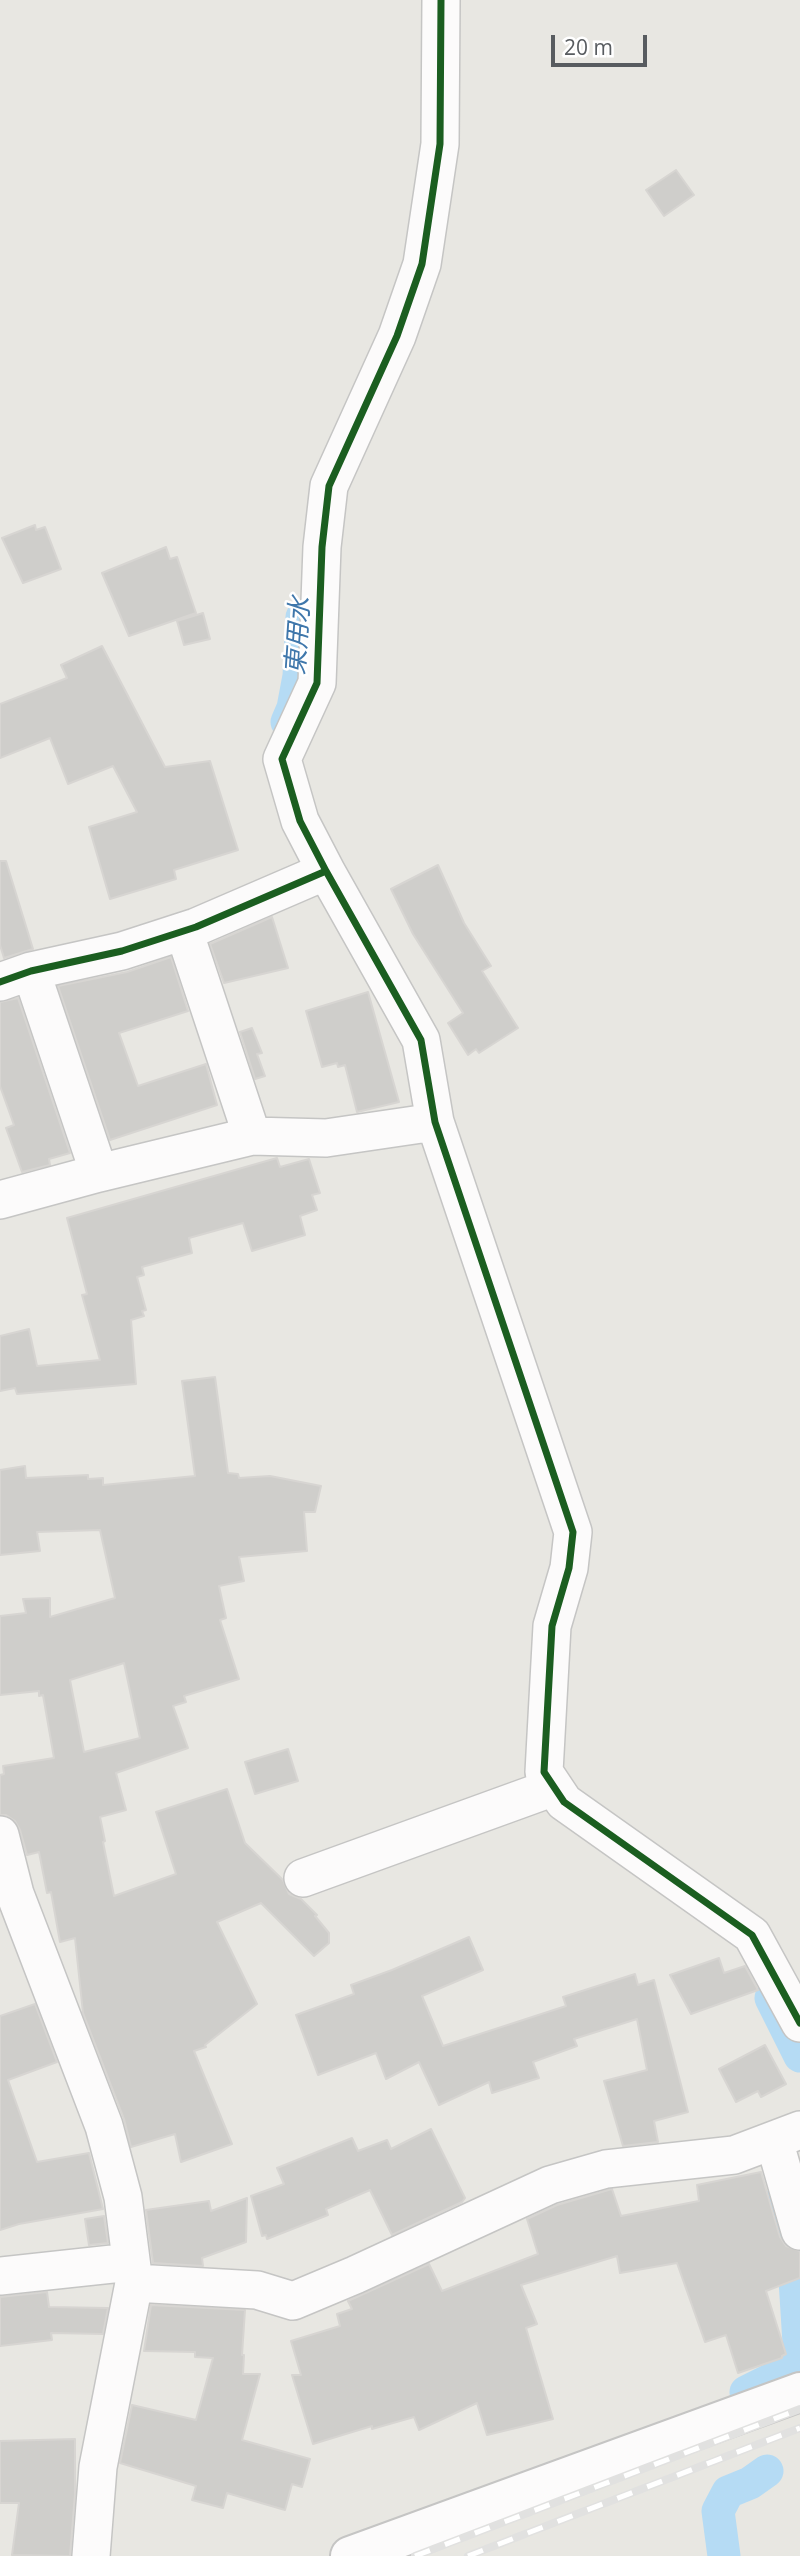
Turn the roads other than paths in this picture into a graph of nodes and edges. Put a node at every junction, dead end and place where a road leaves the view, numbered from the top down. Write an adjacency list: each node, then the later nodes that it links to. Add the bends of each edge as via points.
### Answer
1 (441, 0): 2 (street, via 440,144 422,264 397,336 329,486 317,683 282,759 300,821)
2 (326, 871): 3 (street); 5 (street, via 421,1040)
3 (184, 931): 4 (street); 6 (street)
4 (16, 977): 7 (street)
5 (435, 1122): 6 (street, via 326,1138); 9 (street, via 573,1532 569,1568 552,1626 544,1772)
6 (252, 1136): 7 (street)
7 (99, 1173): 8 (street)
8 (0, 1200)
9 (554, 1787): 11 (street); 12 (street, via 564,1802 752,1936)
10 (0, 1835): 15 (street, via 15,1894 104,2126 123,2197)
11 (303, 1878)
12 (800, 2023)
13 (787, 2135): 14 (street); 15 (street, via 734,2155 606,2169 550,2185 293,2301 257,2290)
14 (800, 2231)
15 (132, 2272): 16 (street); 18 (street, via 98,2467)
16 (0, 2276)
17 (800, 2392): 19 (street)
18 (91, 2556)
19 (350, 2556)

